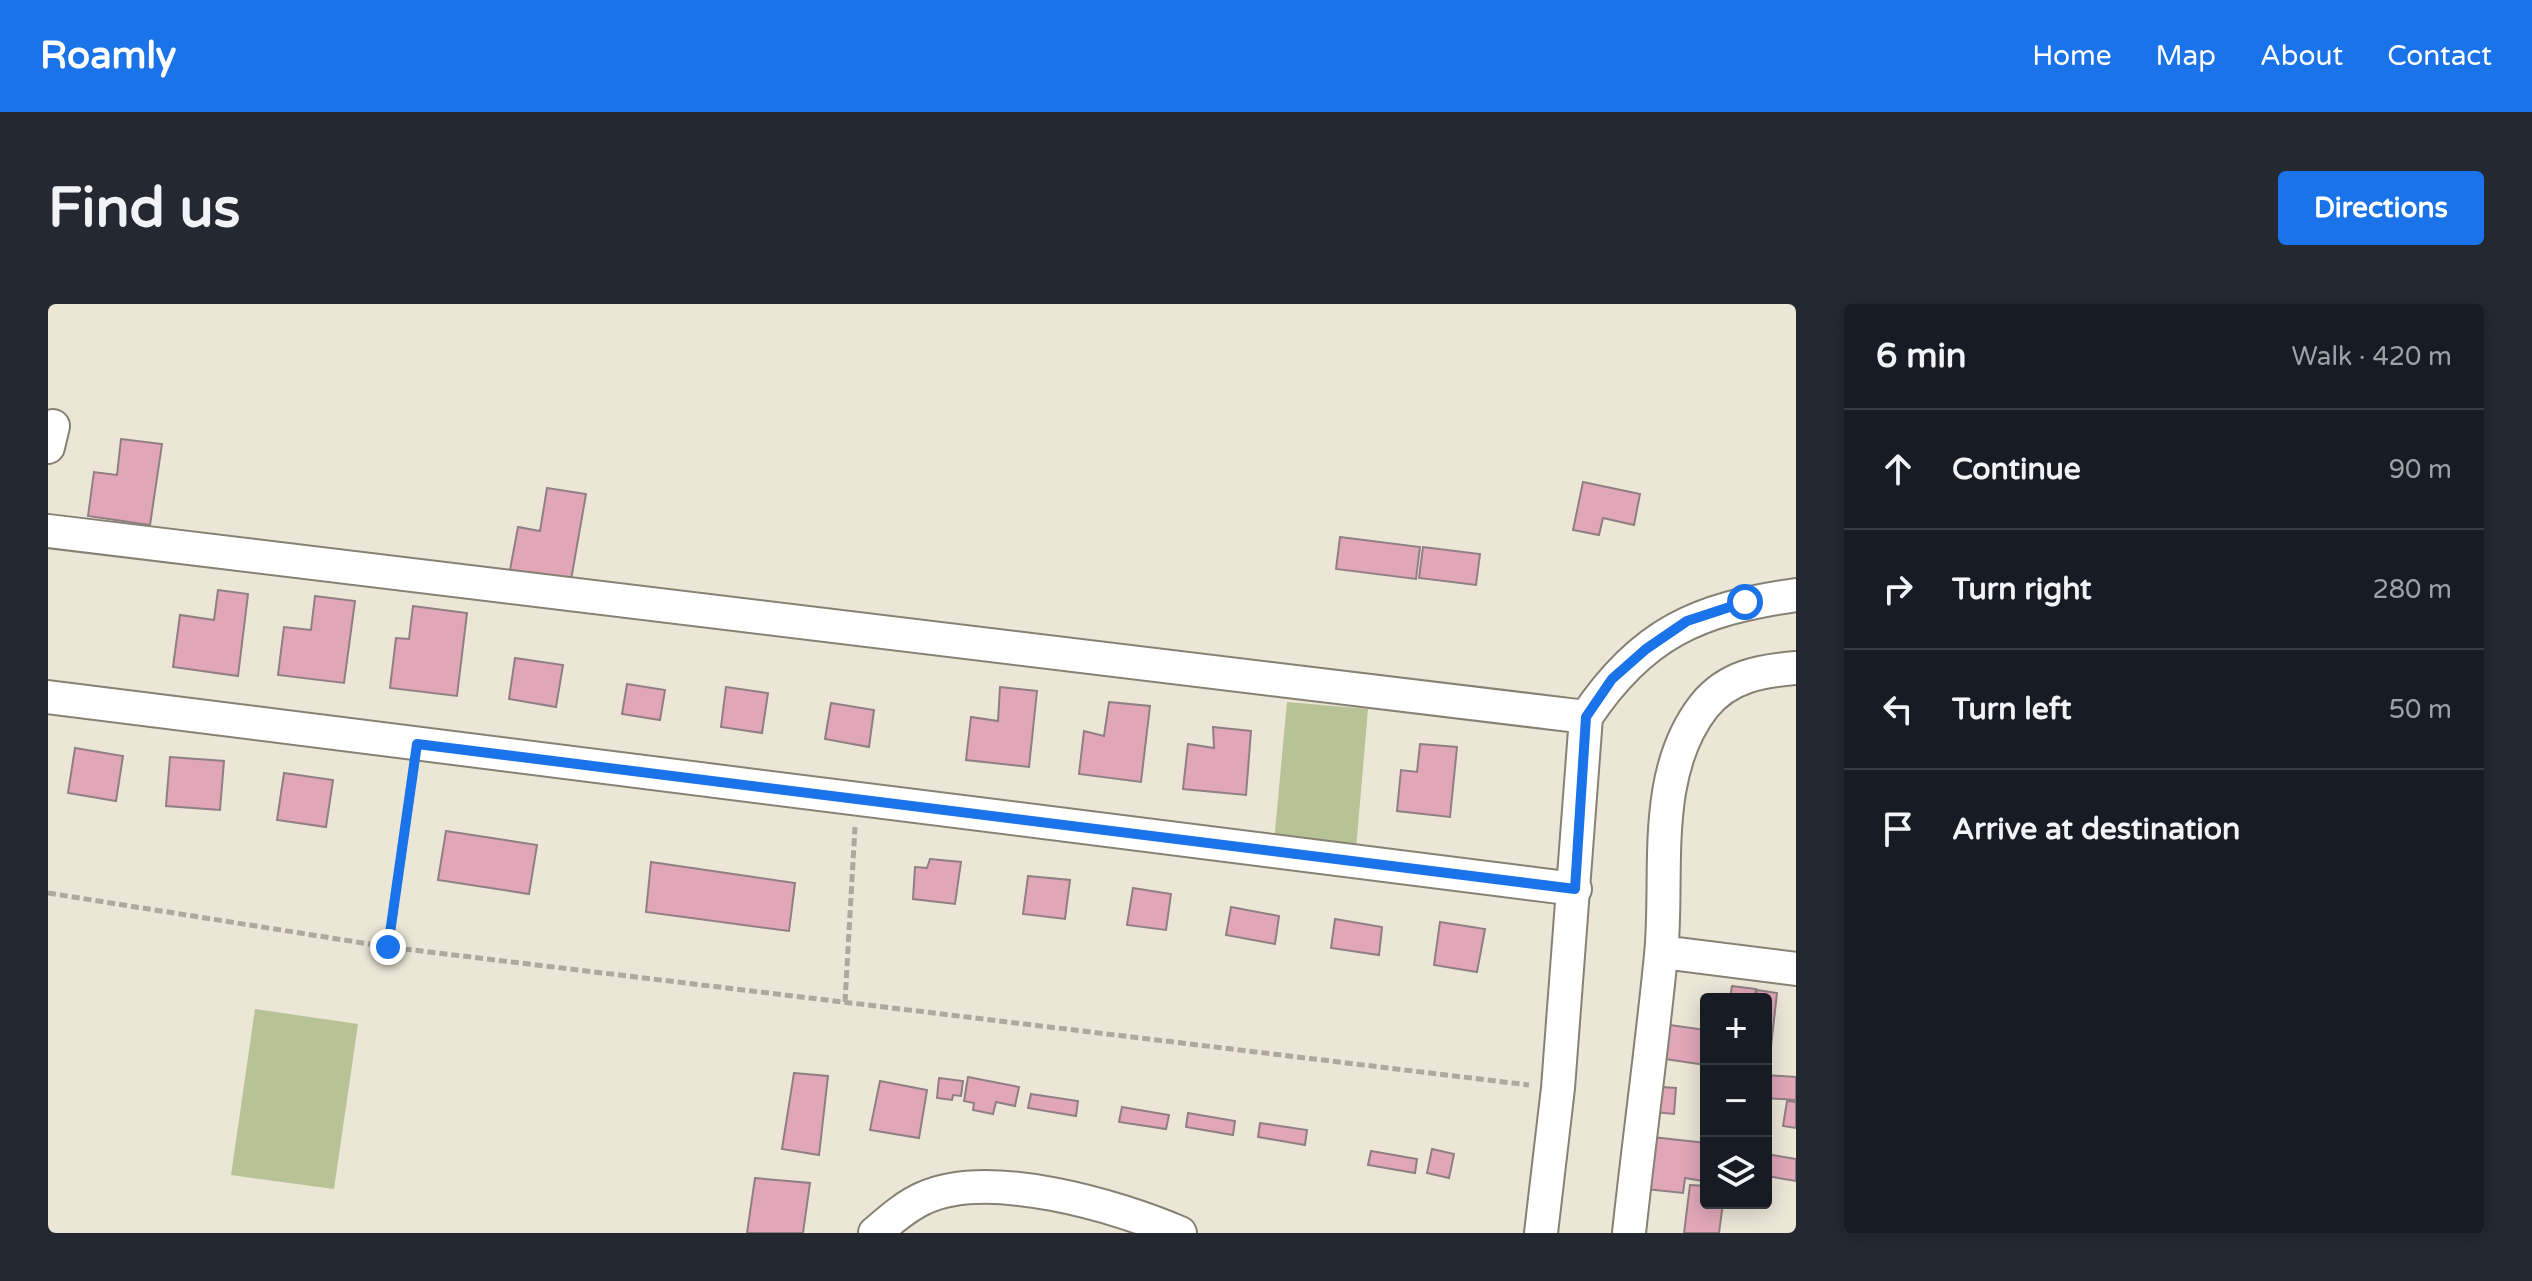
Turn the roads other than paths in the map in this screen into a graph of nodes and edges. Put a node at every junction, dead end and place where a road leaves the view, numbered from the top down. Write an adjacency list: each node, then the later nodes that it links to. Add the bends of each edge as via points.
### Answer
1 (48, 531): 5 (street)
2 (1796, 595): 5 (street, via 1745,602 1687,621 1612,679)
3 (1796, 668): 7 (street, via 1750,672 1705,705 1681,748 1668,801)
4 (48, 697): 6 (street)
5 (1586, 717): 6 (street)
6 (1575, 889): 11 (street)
7 (1662, 952): 8 (street); 12 (street)
8 (1796, 969)
9 (875, 1233): 10 (street, via 925,1198 971,1186 1068,1197 1134,1213)
10 (1180, 1233)
11 (1541, 1233)
12 (1629, 1233)

